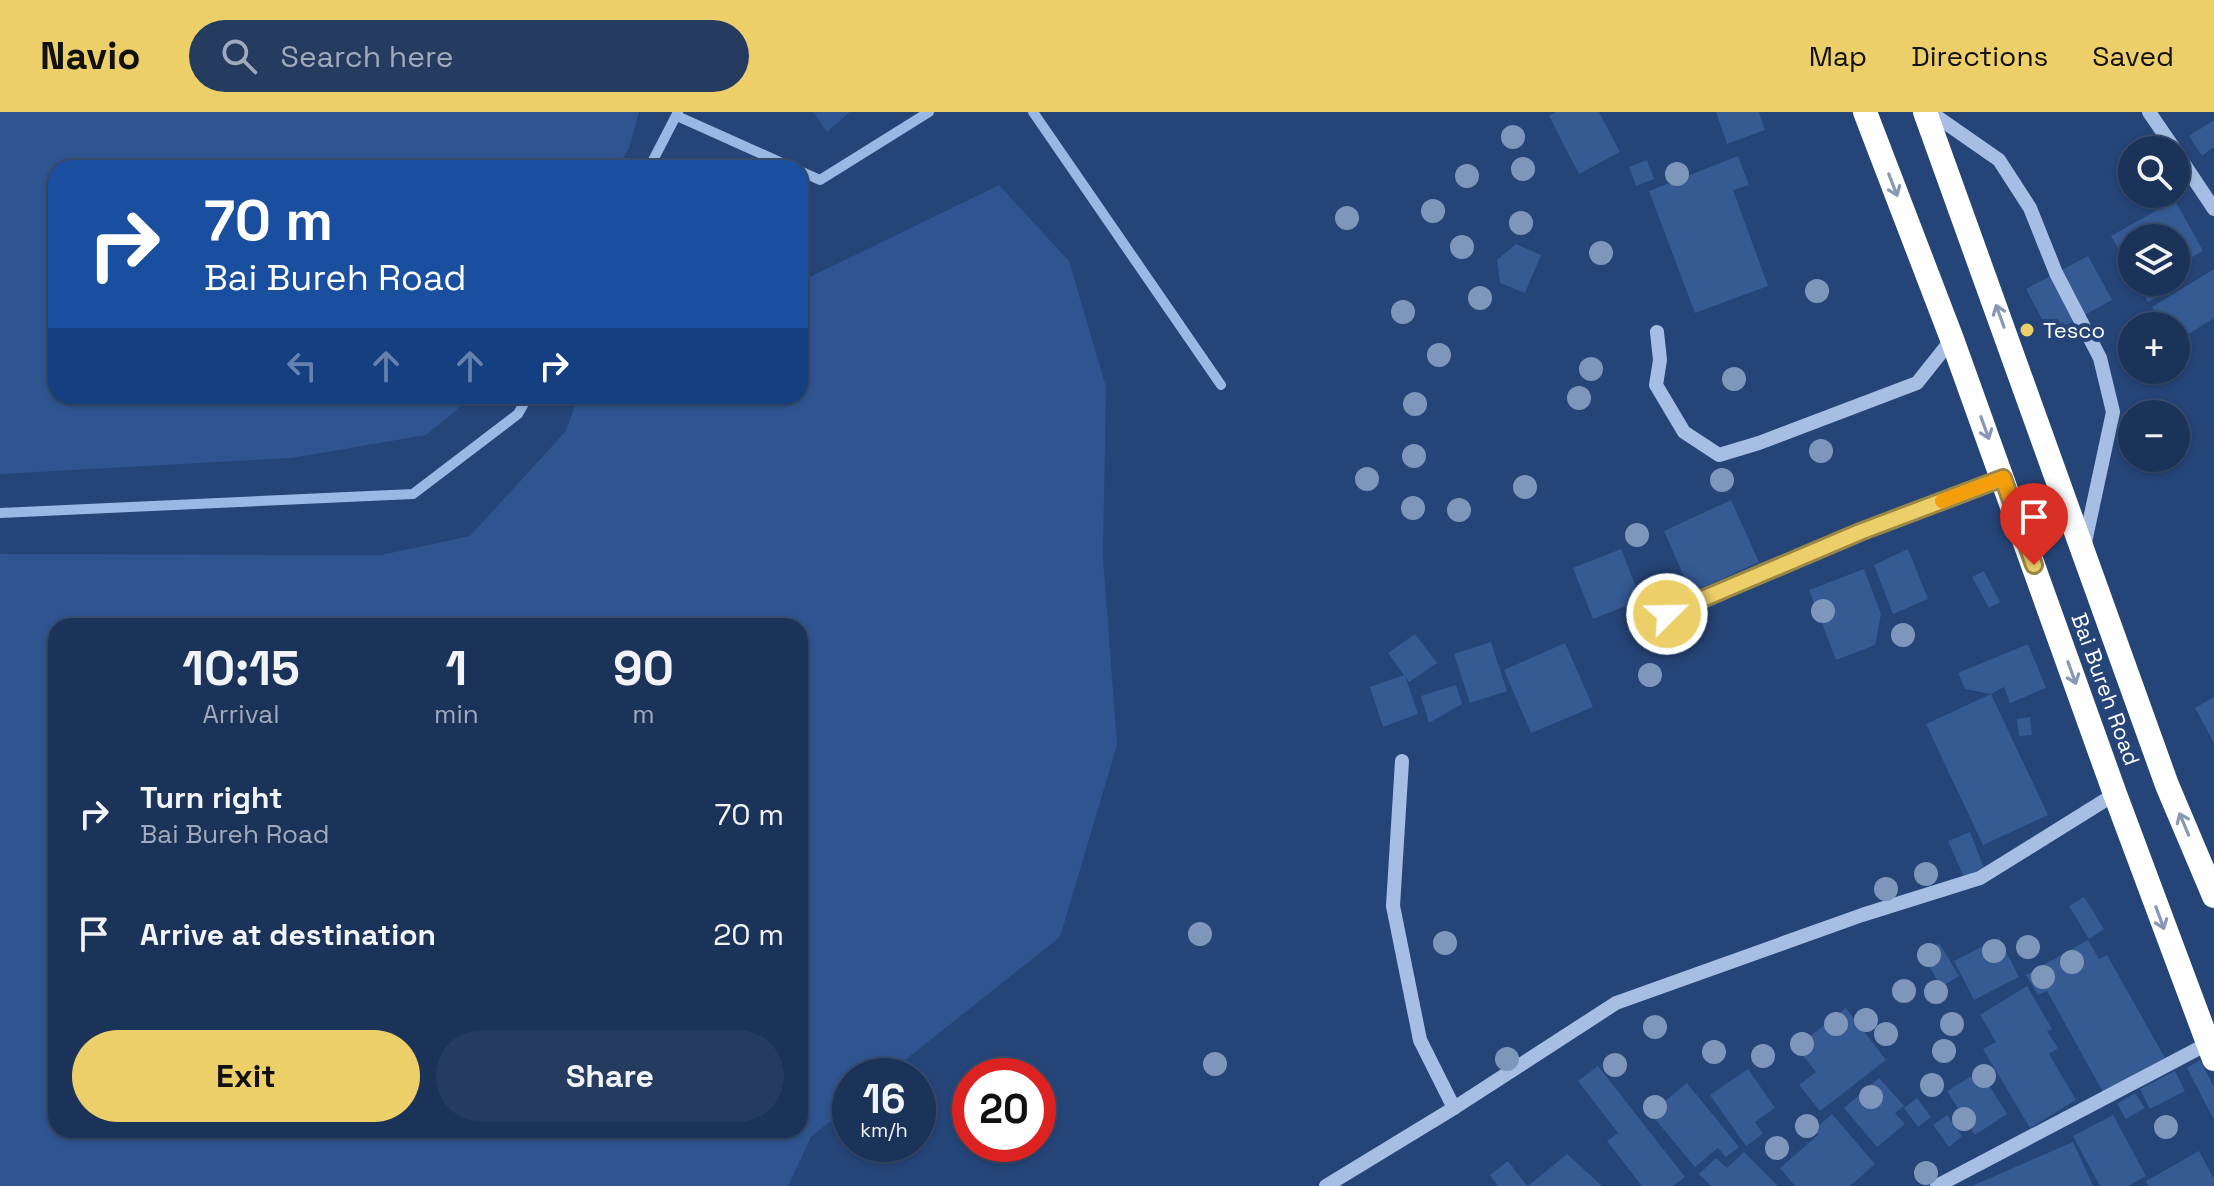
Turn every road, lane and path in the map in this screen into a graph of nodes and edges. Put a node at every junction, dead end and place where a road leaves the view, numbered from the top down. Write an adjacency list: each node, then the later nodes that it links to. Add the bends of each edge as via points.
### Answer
1 (1865, 112): 8 (highway, Bai Bureh Road, one-way to 8)
2 (1928, 112): 10 (highway, Bai Bureh Road, one-way to 2); 10 (street, via 1999,160 2030,208 2100,358 2113,412)
3 (2149, 112): 4 (street)
4 (2165, 136)
5 (2190, 173): 6 (street)
6 (2214, 209)
7 (1657, 332): 8 (street, via 1656,385 1684,432 1719,455 1917,383)
8 (1952, 339): 9 (highway, Bai Bureh Road, one-way to 9)
9 (2003, 478): 11 (street); 13 (highway, Bai Bureh Road, one-way to 13)
10 (2083, 550): 14 (highway, Bai Bureh Road, one-way to 10, via 2167,785)
11 (1667, 614)
12 (1402, 761): 16 (street, via 1393,906 1420,1040)
13 (2115, 794): 15 (highway, Bai Bureh Road, one-way to 15); 16 (street, via 1980,878 1616,1003)
14 (2214, 896)
15 (2210, 1052): 18 (street)
16 (1454, 1108): 17 (street)
17 (1326, 1186)
18 (1937, 1186)

